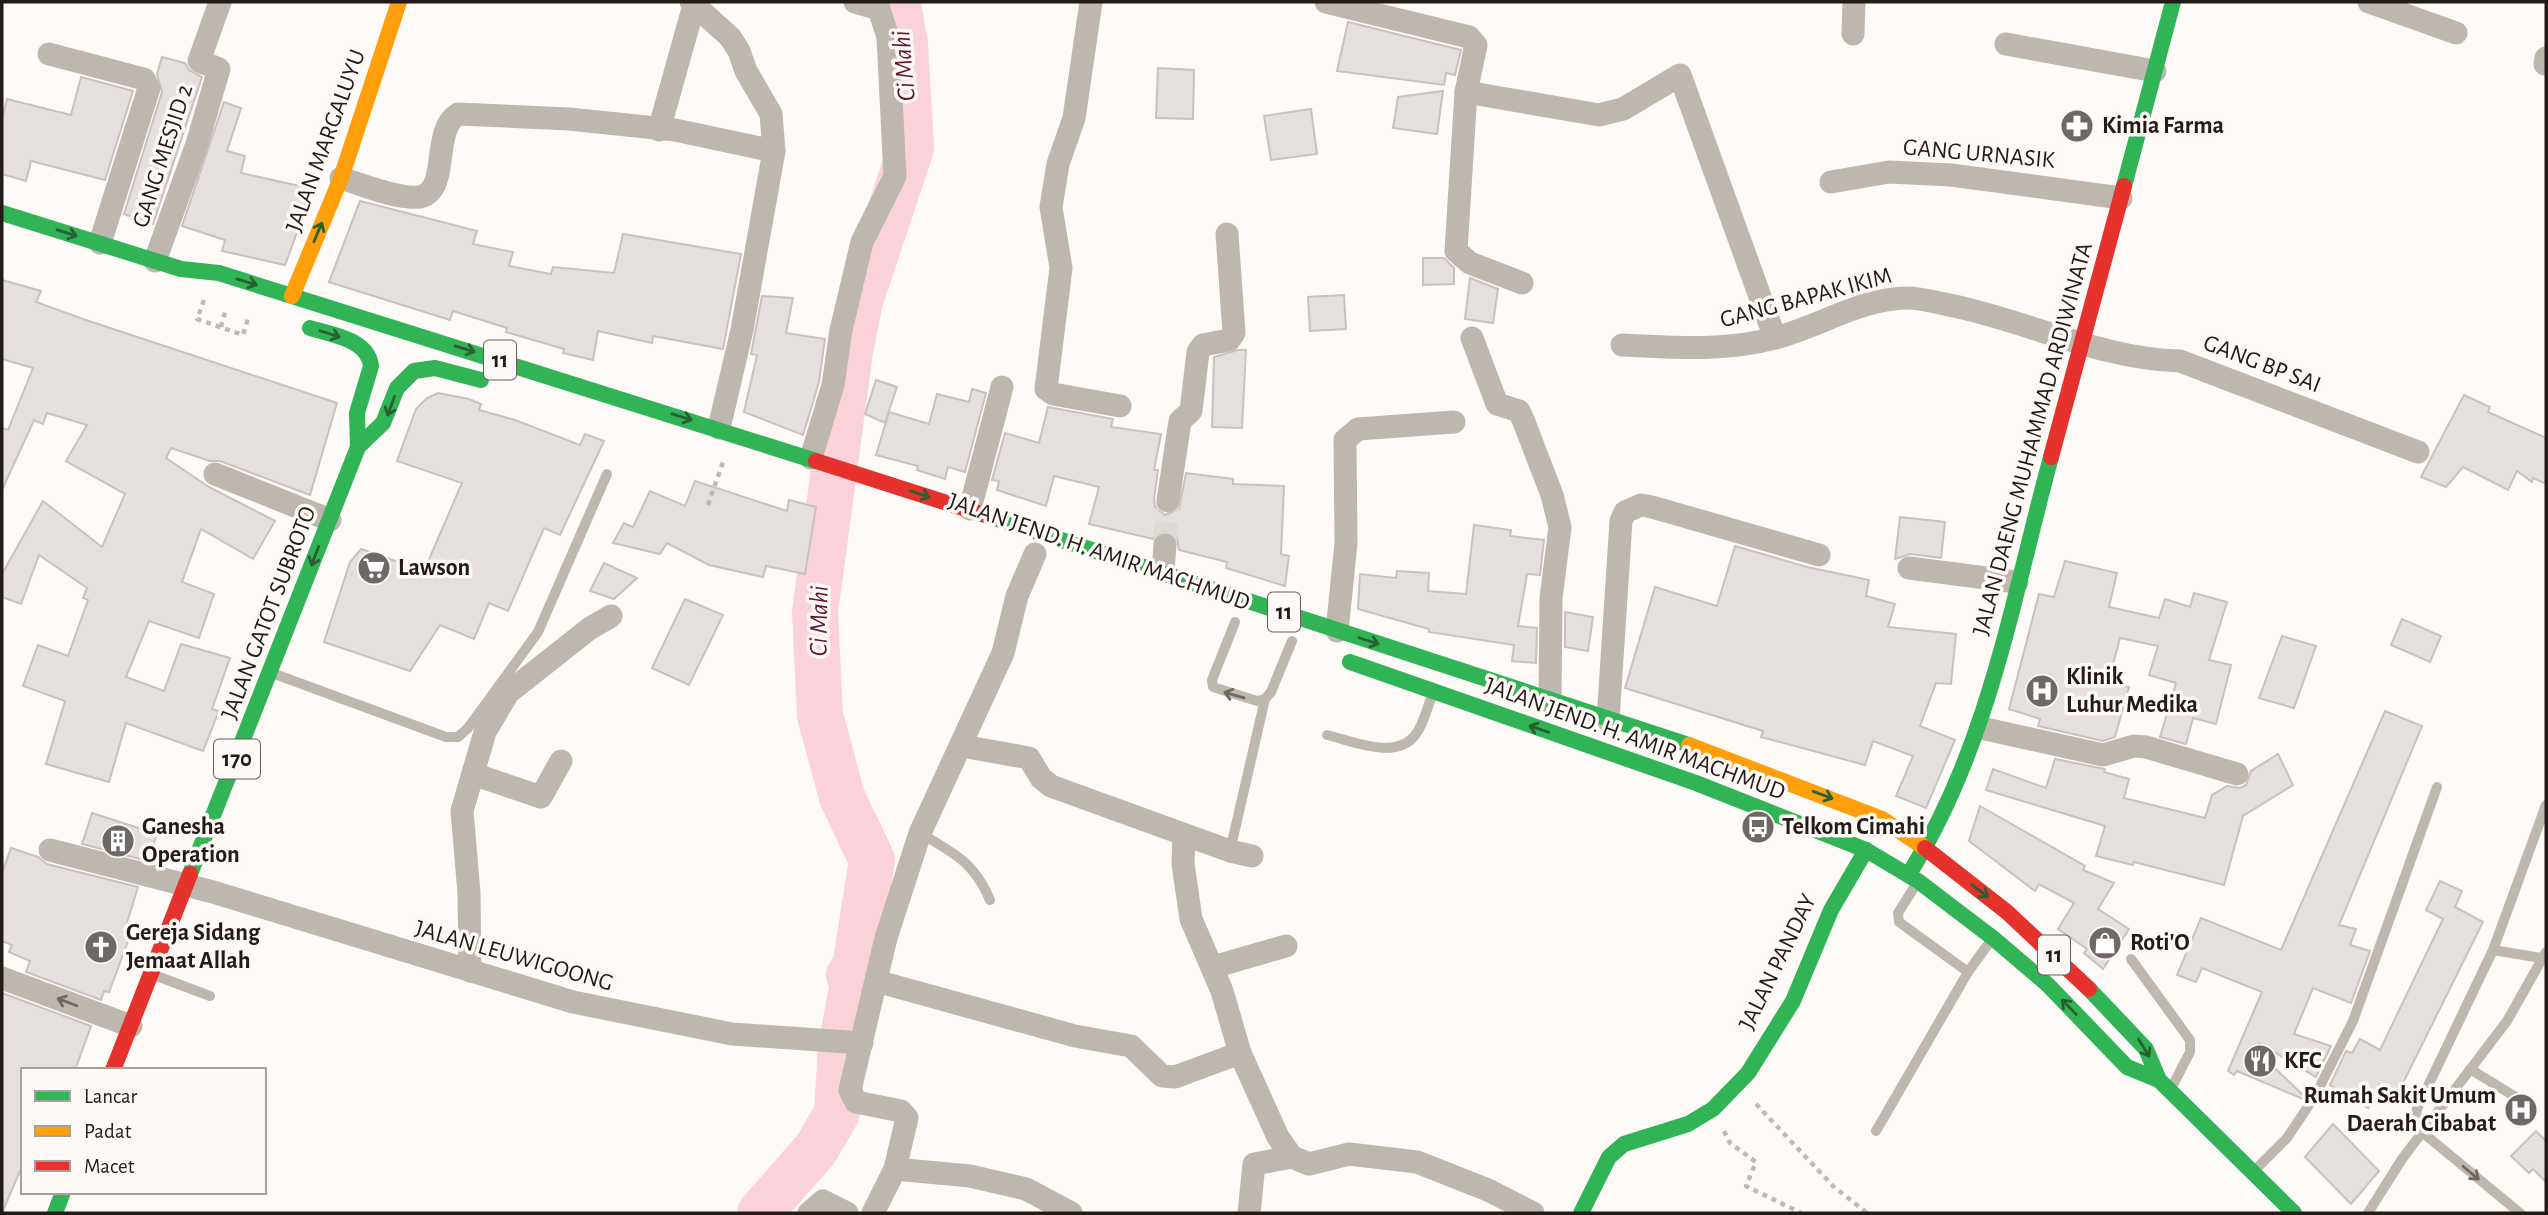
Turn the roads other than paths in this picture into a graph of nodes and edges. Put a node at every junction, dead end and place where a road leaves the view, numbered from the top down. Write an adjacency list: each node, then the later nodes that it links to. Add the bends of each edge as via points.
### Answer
1 (220, 2): 24 (street, GANG MESJID 2, via 199,61 219,69)
2 (399, 2): 18 (main road, JALAN MARGALUYU)
3 (855, 2): 41 (street, via 879,9 888,37 895,176 862,242)
4 (1091, 2): 36 (street, via 1074,118 1058,164 1051,207 1061,268 1046,389)
5 (1326, 2): 15 (street, via 1469,37 1476,52)
6 (1854, 2): 11 (street)
7 (2173, 2): 14 (main road, JALAN DAENG MUHAMMAD ARDIWINATA)
8 (2369, 2): 10 (street)
9 (693, 3): 16 (street); 17 (street, via 739,51 771,114)
10 (2456, 33)
11 (1853, 34)
12 (2006, 44): 14 (street)
13 (49, 54): 23 (street, via 144,79 149,88)
14 (2155, 71): 20 (main road, JALAN DAENG MUHAMMAD ARDIWINATA)
15 (1466, 92): 26 (street, via 1456,251 1470,263); 31 (street, via 1599,115 1623,108 1680,75)
16 (660, 130): 17 (street); 18 (street, via 569,119 458,114 447,123 442,136 438,178 428,195 411,198)
17 (774, 151): 38 (street)
18 (341, 178): 28 (main road, JALAN MARGALUYU, one-way to 18)
19 (1831, 182): 20 (street, GANG URNASIK, via 1889,172 1938,174)
20 (2121, 198): 32 (main road, JALAN DAENG MUHAMMAD ARDIWINATA)
21 (2, 213): 23 (main road, JALAN JEND. H. AMIR MACHMUD / 11, one-way to 23)
22 (1227, 234): 44 (street, via 1234,333 1229,340 1203,345 1198,352 1191,411 1180,421)
23 (100, 243): 24 (main road, JALAN JEND. H. AMIR MACHMUD / 11)
24 (155, 261): 25 (main road, JALAN JEND. H. AMIR MACHMUD / 11)
25 (181, 269): 27 (main road, JALAN JEND. H. AMIR MACHMUD / 11); 28 (main road, JALAN JEND. H. AMIR MACHMUD / 11, one-way to 28, via 219,273)
26 (1522, 283)
27 (206, 293)
28 (292, 296): 38 (main road, JALAN JEND. H. AMIR MACHMUD / 11, one-way to 38)
29 (288, 321): 39 (main road, one-way to 39, via 350,340 366,350 371,366 357,413)
30 (1472, 338): 61 (street, via 1497,404 1519,411 1560,527 1551,598)
31 (1775, 338): 32 (street, GANG BAPAK IKIM, via 1881,302 1908,298 1997,315); 33 (street, GANG BAPAK IKIM, via 1719,349)
32 (2082, 343): 40 (street, GANG BP SAI, via 2148,360 2180,361); 52 (main road, JALAN DAENG MUHAMMAD ARDIWINATA)
33 (1622, 345)
34 (491, 383): 39 (main road, 11, one-way to 39, via 439,367 418,369 402,382 385,422)
35 (1002, 387): 45 (street)
36 (1120, 406)
37 (1454, 422): 55 (street, via 1358,429 1345,440 1346,543)
38 (719, 428): 41 (main road, JALAN JEND. H. AMIR MACHMUD / 11)
39 (358, 447): 46 (main road, JALAN GATOT SUBROTO / 170)
40 (2418, 452)
41 (814, 459): 45 (main road, JALAN JEND. H. AMIR MACHMUD / 11, one-way to 45)
42 (215, 474): 46 (street)
43 (607, 474): 58 (lane, via 538,632 458,737 446,737)
44 (1168, 501)
45 (970, 509): 51 (main road, JALAN JEND. H. AMIR MACHMUD / 11)
46 (330, 520): 58 (main road, JALAN GATOT SUBROTO / 170, one-way to 58)
47 (1165, 545): 51 (street)
48 (1035, 554): 65 (street, via 1017,596 1003,653)
49 (1819, 555): 62 (street, via 1652,507 1641,505 1625,512)
50 (1909, 568): 52 (street)
51 (1163, 571): 55 (main road, JALAN JEND. H. AMIR MACHMUD / 11)
52 (2017, 582): 63 (main road, JALAN DAENG MUHAMMAD ARDIWINATA)
53 (611, 617): 67 (street, via 508,693 485,732)
54 (1235, 622): 60 (lane, one-way to 54, via 1257,701 1213,687)
55 (1337, 631): 61 (main road, JALAN JEND. H. AMIR MACHMUD / 11, one-way to 61)
56 (1293, 642): 60 (lane)
57 (1331, 655): 59 (main road, JALAN JEND. H. AMIR MACHMUD / 11)
58 (270, 672): 79 (main road, JALAN GATOT SUBROTO / 170)
59 (1434, 692): 64 (lane, via 1416,736 1400,745 1383,749); 76 (main road, JALAN JEND. H. AMIR MACHMUD / 11, one-way to 59, via 1696,783)
60 (1265, 699): 77 (lane)
61 (1550, 702): 62 (main road, JALAN JEND. H. AMIR MACHMUD / 11)
62 (1608, 720): 71 (main road, JALAN JEND. H. AMIR MACHMUD / 11, one-way to 71, via 1713,753)
63 (1981, 728): 68 (street, via 2103,755 2146,747); 74 (main road, JALAN DAENG MUHAMMAD ARDIWINATA)
64 (1327, 735)
65 (962, 746): 72 (street); 73 (street, via 1029,758 1051,786)
66 (561, 761): 67 (street, via 541,797)
67 (473, 774): 87 (street, via 463,811)
68 (2237, 774)
69 (2437, 787): 104 (lane, via 2353,1021 2315,1096 2287,1138)
70 (2546, 805): 83 (lane)
71 (1882, 819): 74 (main road, JALAN JEND. H. AMIR MACHMUD / 11); 76 (street, JALAN PANDAY)
72 (920, 833): 80 (lane, via 970,864); 91 (street)
73 (1184, 835): 77 (street); 86 (street, via 1191,919)
74 (1926, 849): 78 (main road, JALAN DAENG MUHAMMAD ARDIWINATA); 98 (main road, JALAN JEND. H. AMIR MACHMUD / 11, one-way to 98, via 2007,912 2081,981 2146,1049)
75 (50, 850): 79 (street, JALAN LEUWIGOONG)
76 (1866, 850): 78 (main road, JALAN JEND. H. AMIR MACHMUD / 11); 113 (main road, JALAN PANDAY, via 1830,910 1793,1001 1762,1055 1713,1109 1688,1124 1623,1144 1609,1157)
77 (1241, 854)
78 (1913, 878): 81 (main road, JALAN JEND. H. AMIR MACHMUD / 11); 88 (lane, via 1898,913 1899,922)
79 (188, 887): 87 (street, JALAN LEUWIGOONG); 89 (main road, JALAN GATOT SUBROTO / 170)
80 (990, 900)
81 (1993, 938): 88 (lane); 98 (main road, JALAN JEND. H. AMIR MACHMUD / 11, one-way to 81, via 2119,1060 2048,985)
82 (1286, 946): 86 (street)
83 (2493, 950): 84 (lane); 101 (lane, via 2417,1109 2416,1124)
84 (2544, 955): 97 (lane, via 2507,1021)
85 (2131, 959): 98 (lane, via 2190,1040 2190,1052)
86 (1213, 967): 95 (street)
87 (470, 971): 94 (street, JALAN LEUWIGOONG, via 573,1002 663,1022 785,1040)
88 (1968, 972): 100 (lane)
89 (151, 974): 92 (lane); 93 (main road, JALAN GATOT SUBROTO / 170)
90 (2, 978): 93 (street, one-way to 90)
91 (876, 981): 94 (street); 95 (street, via 1076,1036 1131,1046 1162,1076 1175,1077)
92 (211, 996)
93 (131, 1026): 96 (main road, JALAN GATOT SUBROTO / 170)
94 (849, 1041): 103 (street, via 852,1097 856,1102 901,1111 907,1118)
95 (1240, 1053): 102 (street, via 1278,1137)
96 (114, 1068)
97 (2470, 1069): 99 (lane); 101 (lane)
98 (2164, 1086): 104 (main road, JALAN JEND. H. AMIR MACHMUD / 11)
99 (2532, 1107)
100 (1876, 1131)
101 (2422, 1132): 115 (lane); 116 (lane, one-way to 116)
102 (1301, 1160): 111 (street, via 1254,1164); 112 (street, via 1349,1154 1418,1162)
103 (895, 1169): 109 (street); 110 (street, via 970,1176 1026,1189)
104 (2252, 1172): 114 (main road, JALAN JEND. H. AMIR MACHMUD / 11)
105 (62, 1194): 106 (main road)
106 (55, 1213)
107 (809, 1213): 108 (street, via 823,1201)
108 (847, 1213)
109 (873, 1213)
110 (1071, 1213)
111 (1249, 1213)
112 (1533, 1213)
113 (1581, 1213)
114 (2293, 1213)
115 (2368, 1213)
116 (2520, 1213)

